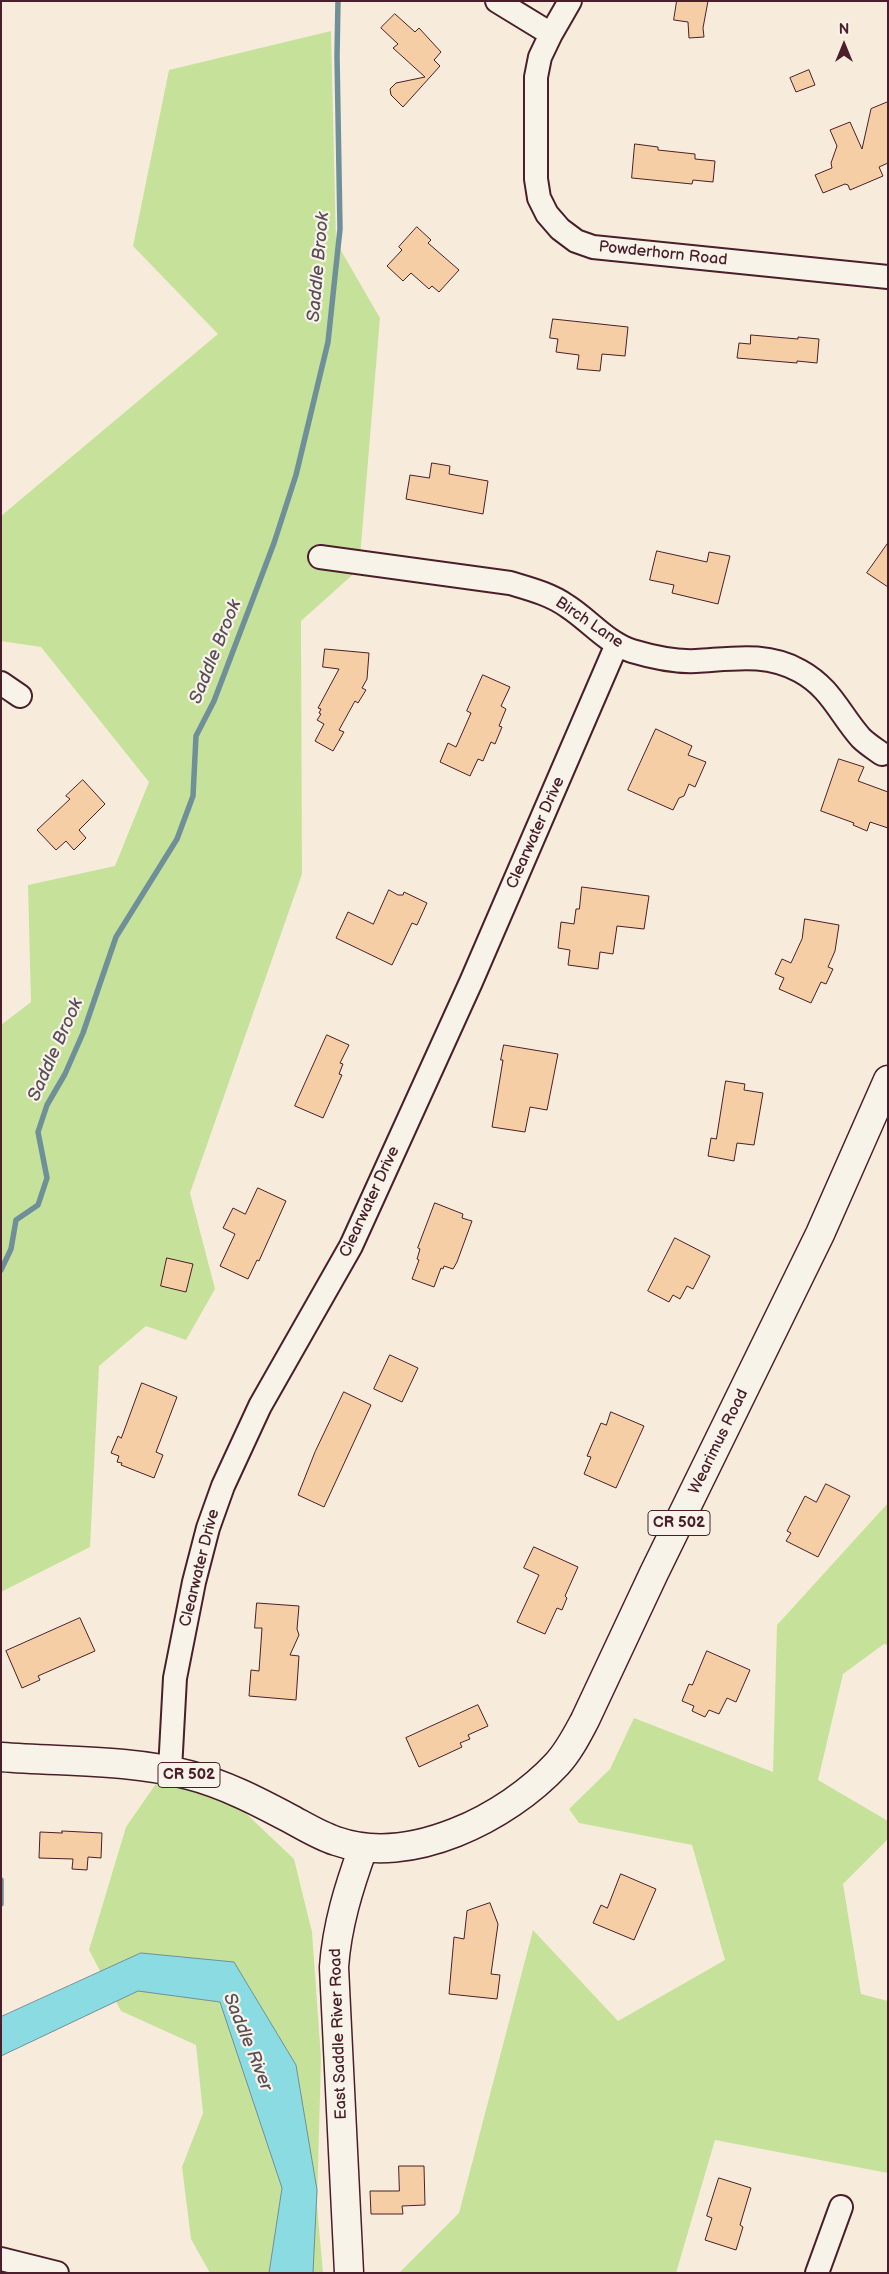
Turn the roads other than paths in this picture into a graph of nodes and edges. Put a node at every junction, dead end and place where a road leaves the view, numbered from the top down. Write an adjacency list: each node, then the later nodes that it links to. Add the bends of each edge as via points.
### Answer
1 (497, 1): 3 (street)
2 (570, 1): 3 (street, Powderhorn Road)
3 (551, 34): 4 (street, Powderhorn Road, via 540,57 536,77 536,180 539,198 560,230 593,247)
4 (888, 276)
5 (320, 557): 6 (street, Birch Lane, via 510,583 532,589 566,605)
6 (617, 644): 9 (street, Birch Lane, via 660,658 694,661 740,657 781,663 818,683 835,700 862,740); 12 (street, Clearwater Drive, via 352,1246 260,1406 223,1486 194,1582 175,1678)
7 (1, 683): 8 (street)
8 (20, 696)
9 (882, 754)
10 (888, 1080): 13 (main road, Wearimus Road / CR 502, via 820,1234 572,1743 558,1763 508,1806 446,1836 415,1846)
11 (1, 1758): 12 (main road, CR 502, via 95,1761)
12 (170, 1770): 13 (main road, CR 502, via 220,1785 320,1834)
13 (363, 1848): 17 (main road, East Saddle River Road, via 342,1909 334,1966)
14 (841, 2207): 18 (street)
15 (1, 2259): 16 (street)
16 (57, 2273)
17 (349, 2273)
18 (817, 2273)

